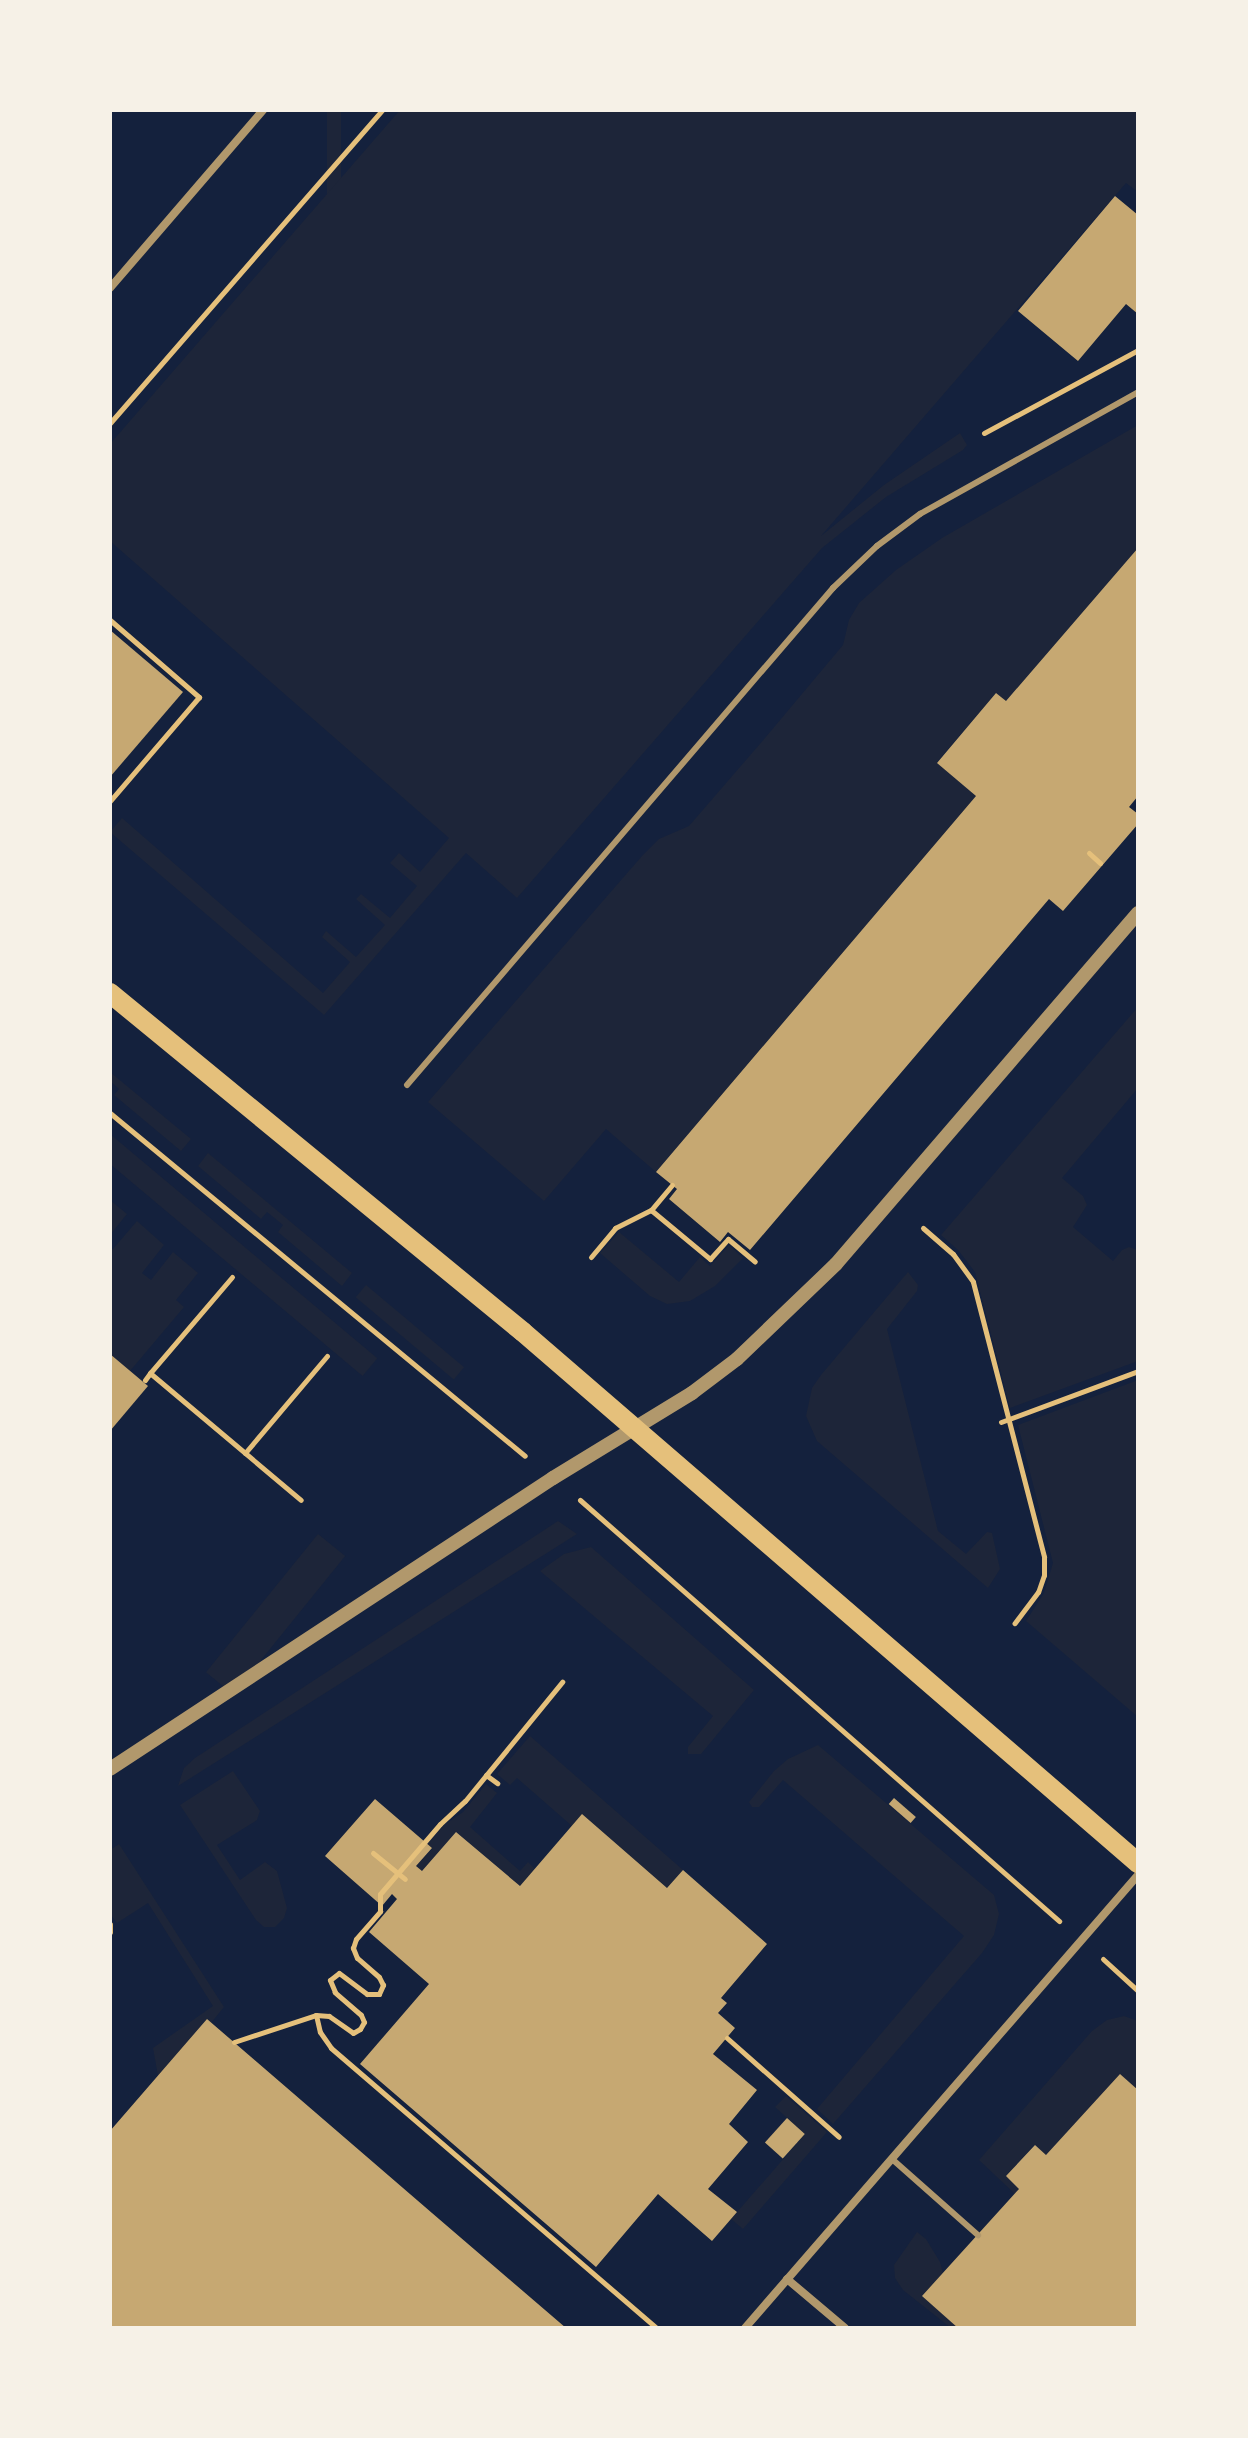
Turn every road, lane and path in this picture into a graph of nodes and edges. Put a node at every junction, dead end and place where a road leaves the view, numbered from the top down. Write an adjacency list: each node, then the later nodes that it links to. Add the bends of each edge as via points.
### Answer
1 (263, 110): 3 (street)
2 (382, 110): 6 (path)
3 (110, 288)
4 (1138, 350): 7 (path)
5 (1138, 392): 16 (lane, via 920,514 833,588)
6 (110, 423)
7 (984, 433)
8 (110, 620): 10 (path, via 199,697)
9 (110, 785): 10 (path)
10 (118, 792): 11 (path)
11 (110, 801)
12 (1089, 853): 13 (path)
13 (1100, 863)
14 (1138, 913): 30 (street, via 836,1264 737,1359)
15 (110, 993): 30 (main road)
16 (407, 1085)
17 (110, 1113): 31 (path)
18 (672, 1185): 19 (path)
19 (651, 1210): 21 (path, via 615,1228); 22 (path, via 710,1259 728,1239)
20 (923, 1228): 28 (path, via 953,1254 973,1282)
21 (591, 1257)
22 (755, 1262)
23 (232, 1277): 26 (path)
24 (327, 1356): 32 (path)
25 (1138, 1371): 28 (path)
26 (150, 1373): 27 (path); 32 (path)
27 (145, 1380)
28 (1008, 1419): 29 (path); 35 (path, via 1044,1557 1038,1592)
29 (1001, 1422)
30 (637, 1428): 37 (street); 41 (main road)
31 (494, 1431)
32 (245, 1453): 33 (path)
33 (301, 1500)
34 (587, 1507): 47 (path)
35 (1015, 1623)
36 (562, 1682): 38 (path)
37 (110, 1769)
38 (486, 1775): 39 (path); 42 (path)
39 (497, 1783)
40 (373, 1853): 42 (path)
41 (1138, 1863)
42 (397, 1873): 44 (path); 49 (path, via 380,1894 380,1911 353,1948 379,1977 379,1994 367,1994 339,1973 330,1980 364,2022 353,2033 329,2016)
43 (1138, 1875): 47 (street)
44 (405, 1879)
45 (110, 1924): 46 (path)
46 (110, 1932)
47 (1082, 1940): 48 (path); 53 (street)
48 (1138, 1991)
49 (316, 2015): 51 (path); 56 (path, via 331,2048)
50 (727, 2038): 52 (path)
51 (234, 2042)
52 (839, 2137)
53 (892, 2159): 54 (lane); 55 (street)
54 (978, 2235)
55 (787, 2279): 57 (street); 58 (street)
56 (657, 2328)
57 (745, 2328)
58 (845, 2328)

